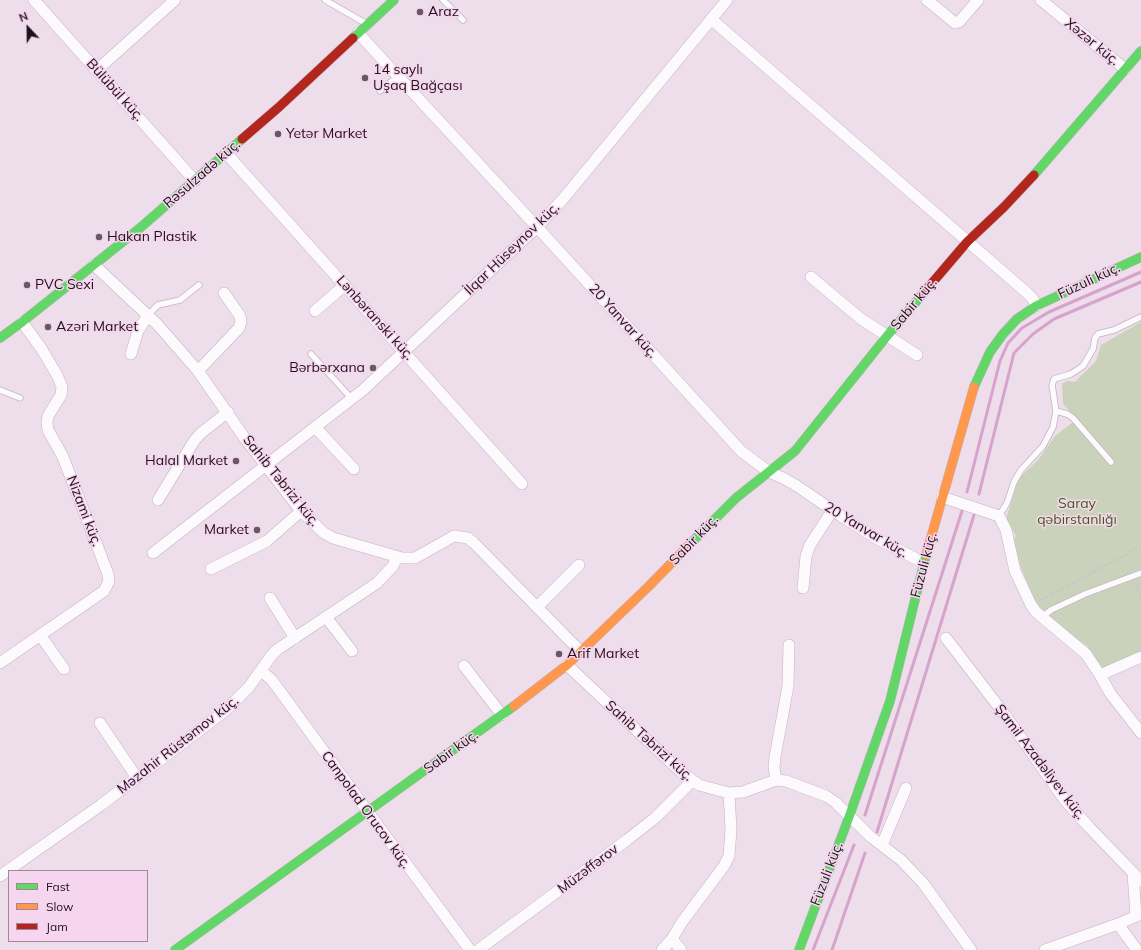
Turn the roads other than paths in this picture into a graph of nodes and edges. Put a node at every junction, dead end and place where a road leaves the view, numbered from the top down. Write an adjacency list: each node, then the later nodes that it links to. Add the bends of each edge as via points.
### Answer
1 (34, 0): 16 (street, Bülübül küç.)
2 (175, 0): 16 (street)
3 (325, 0): 12 (lane)
4 (443, 0): 11 (lane)
5 (727, 0): 10 (street, İlqar Hüseynov küç.)
6 (927, 0): 7 (street, via 955,23 959,22)
7 (978, 0)
8 (1041, 0): 15 (street, Xəzər küç.)
9 (388, 2): 12 (street, Rəsulzadə küç.)
10 (711, 19): 21 (street, İlqar Hüseynov küç.); 22 (street)
11 (463, 20)
12 (367, 24): 13 (street, Rəsulzadə küç.)
13 (358, 33): 17 (street, 20 Yanvar küç.); 19 (street, Rəsulzadə küç.)
14 (1141, 52): 15 (street, Sabir küç.)
15 (1125, 69): 22 (street, Sabir küç., via 1029,180)
16 (97, 70): 20 (street, Bülübül küç.)
17 (398, 76): 18 (lane); 21 (street, 20 Yanvar küç.)
18 (380, 91)
19 (226, 153): 20 (street, Rəsulzadə küç.); 27 (street, Lənbəranski küç.)
20 (195, 181): 24 (street, Rəsulzadə küç.)
21 (537, 227): 36 (street, İlqar Hüseynov küç.); 50 (street, 20 Yanvar küç., via 741,451)
22 (967, 242): 29 (street, via 1026,292); 34 (street, Sabir küç.)
23 (1141, 257): 29 (street, Füzuli küç.)
24 (94, 265): 31 (street, Sahib Təbrizi küç.); 33 (street, Rəsulzadə küç.)
25 (810, 277): 34 (street, via 861,319)
26 (199, 285): 31 (lane, via 180,300 158,305)
27 (345, 285): 30 (street); 36 (street, Lənbəranski küç.)
28 (224, 293): 40 (street, via 240,316 241,322 239,328)
29 (1036, 306): 52 (street, Füzuli küç., via 1017,319 990,352 975,383)
30 (315, 311)
31 (148, 315): 37 (street, via 138,330); 40 (street, Sahib Təbrizi küç.)
32 (1141, 316): 44 (lane, via 1114,330 1098,334 1083,366 1071,374 1054,379 1052,385)
33 (22, 322): 35 (street, Rəsulzadə küç.); 68 (street, Nizami küç., via 41,348 62,387 61,395 48,416 48,430 63,457 109,581 104,591)
34 (887, 336): 39 (street); 50 (street, Sabir küç., via 795,451)
35 (0, 338)
36 (404, 351): 43 (street, İlqar Hüseynov küç.); 51 (street, Lənbəranski küç.)
37 (131, 354)
38 (311, 354): 43 (lane)
39 (917, 355)
40 (198, 372): 45 (street, Sahib Təbrizi küç.)
41 (0, 390): 42 (lane)
42 (20, 398)
43 (352, 399): 46 (street, İlqar Hüseynov küç.)
44 (1056, 411): 47 (lane, via 1073,418); 56 (lane, via 1054,427 1044,446 1021,470)
45 (228, 412): 48 (street, Sahib Təbrizi küç.); 53 (street, via 194,441)
46 (315, 427): 48 (street, İlqar Hüseynov küç.); 49 (street)
47 (1111, 462)
48 (265, 465): 54 (street, Sahib Təbrizi küç.); 57 (street, İlqar Hüseynov küç.)
49 (354, 469)
50 (769, 472): 55 (street, 20 Yanvar küç., via 798,486); 73 (street, Sabir küç., via 722,511)
51 (522, 484)
52 (942, 497): 56 (street); 59 (street, Füzuli küç.)
53 (158, 500)
54 (301, 510): 58 (street, Sahib Təbrizi küç., via 313,524 333,538); 61 (street, via 267,541)
55 (832, 510): 59 (street, 20 Yanvar küç., via 876,538); 63 (street, via 808,550)
56 (999, 516): 67 (street, via 1006,530 1015,571 1031,605)
57 (153, 553)
58 (397, 556): 65 (street, Sahib Təbrizi küç., via 415,558 454,536 468,538); 66 (street, Məzahir Rüstəmov küç., via 393,566 377,583)
59 (924, 563): 90 (street, Füzuli küç., via 890,701)
60 (579, 565): 65 (street)
61 (211, 569)
62 (1141, 573): 67 (lane, via 1085,594)
63 (803, 588)
64 (270, 598): 69 (street)
65 (537, 607): 73 (street, Sahib Təbrizi küç.)
66 (326, 617): 69 (street, Məzahir Rüstəmov küç.); 72 (street)
67 (1042, 617): 80 (street, via 1086,654)
68 (40, 635): 75 (street, Nizami küç.); 78 (street)
69 (295, 638): 79 (street, Məzahir Rüstəmov küç., via 271,656)
70 (946, 638): 93 (street, Şamil Azadəliyev küç., via 1005,714 1064,799)
71 (789, 645): 85 (street, via 788,686 775,756)
72 (352, 651)
73 (581, 652): 77 (street, Sabir küç.)
74 (1141, 657): 80 (street)
75 (0, 663)
76 (464, 666): 81 (street)
77 (567, 666): 81 (street, Sabir küç.); 86 (street, Sahib Təbrizi küç.)
78 (64, 669)
79 (261, 671): 84 (street, Məzahir Rüstəmov küç., via 250,687 226,710); 89 (street, Canpolad Orucov küç., via 271,679)
80 (1100, 675): 83 (street, via 1110,693)
81 (502, 715): 89 (street, Sabir küç.)
82 (100, 723): 84 (street)
83 (1141, 733)
84 (136, 778): 92 (street, Məzahir Rüstəmov küç.)
85 (776, 780): 88 (street, Sahib Təbrizi küç., via 743,792); 90 (street, via 796,784 826,796)
86 (692, 781): 88 (street, Sahib Təbrizi küç.); 99 (street, Müzəffərov, via 655,818)
87 (906, 788): 91 (street)
88 (729, 793): 96 (street, via 729,856)
89 (368, 812): 97 (street, Sabir küç.); 98 (street, Canpolad Orucov küç.)
90 (849, 817): 91 (street); 102 (street, Füzuli küç.)
91 (882, 845): 103 (street, via 923,883)
92 (9, 870)
93 (1137, 877): 94 (street)
94 (1139, 915): 95 (street)
95 (1118, 924): 104 (street); 105 (street)
96 (672, 939): 100 (street); 101 (street)
97 (175, 950)
98 (470, 950)
99 (478, 950)
100 (662, 950)
101 (681, 950)
102 (798, 950)
103 (971, 950)
104 (1045, 950)
105 (1137, 950)

